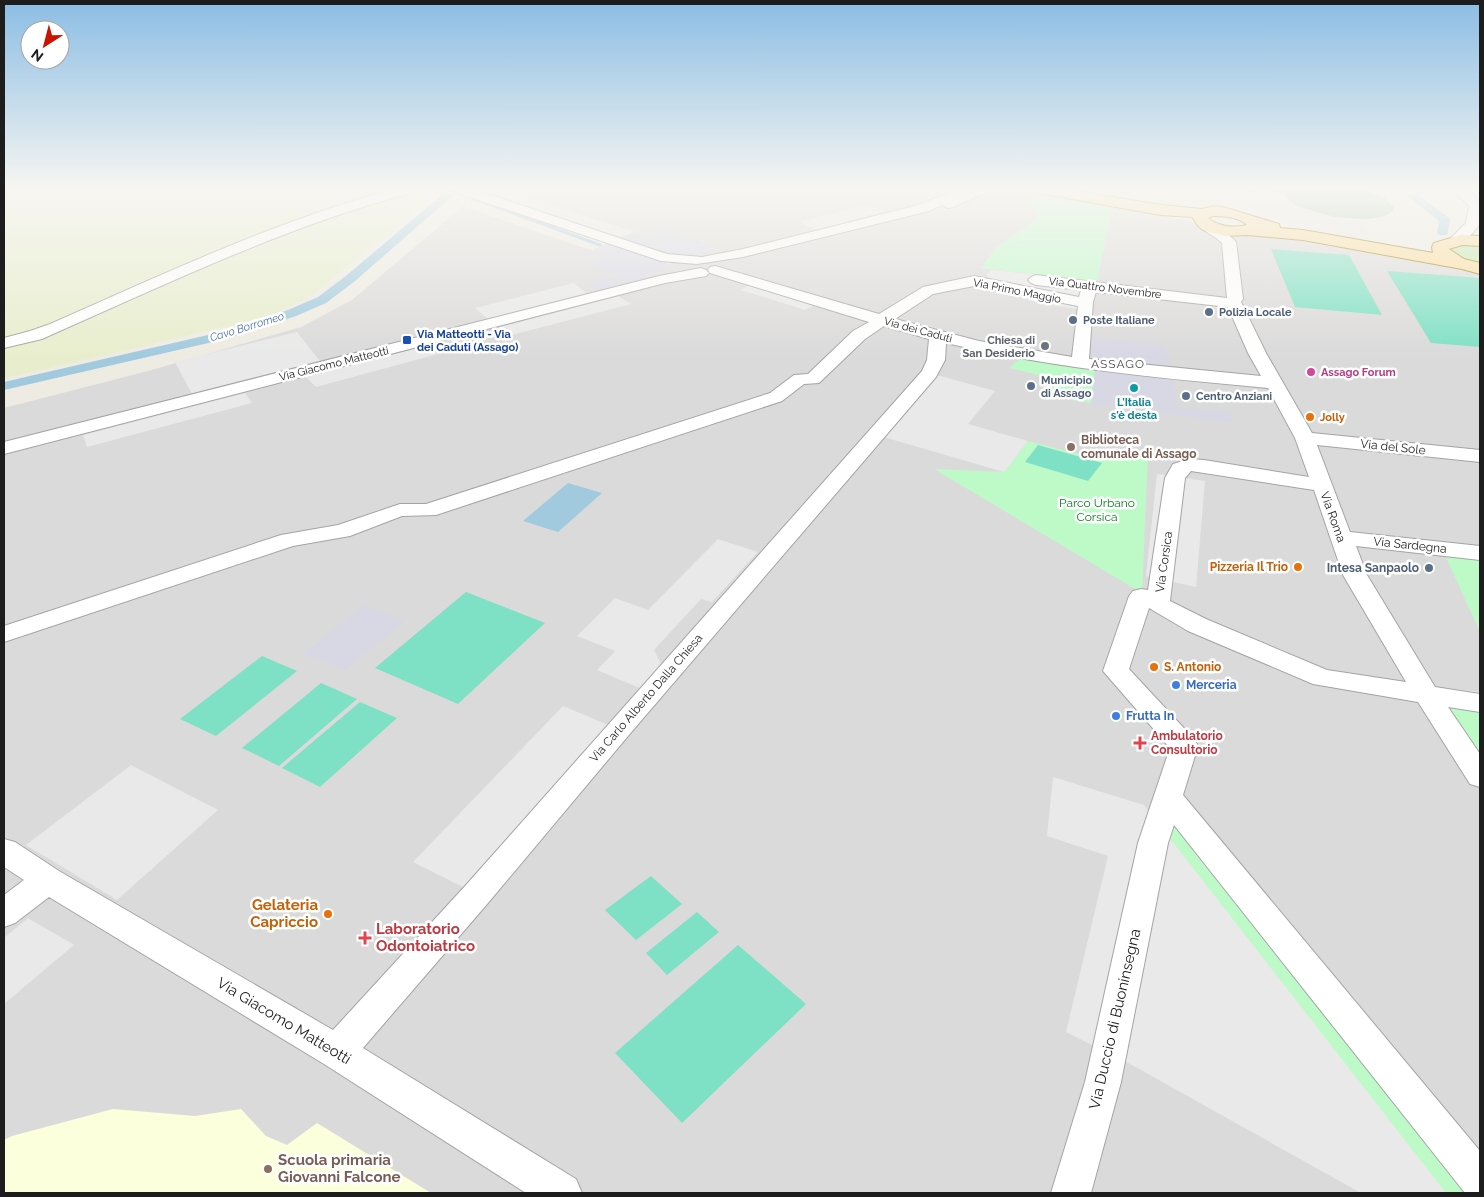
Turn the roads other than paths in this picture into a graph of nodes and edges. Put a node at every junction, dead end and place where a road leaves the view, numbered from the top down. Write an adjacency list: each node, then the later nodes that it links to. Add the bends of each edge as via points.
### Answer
1 (240, 245): 18 (street, via 56,327)
2 (623, 245): 9 (street)
3 (776, 245): 10 (street)
4 (1229, 245): 15 (street, Via Roma)
5 (1362, 245): 11 (main road)
6 (1368, 245): 7 (main road, via 1407,248)
7 (1435, 245)
8 (1447, 245): 11 (main road, via 1440,248 1442,254)
9 (666, 258): 10 (street); 12 (street)
10 (708, 266): 12 (street, via 688,271); 13 (street, Via Giacomo Matteotti); 16 (street, Via dei Caduti)
11 (1475, 266)
12 (682, 267): 13 (street, Via Giacomo Matteotti)
13 (664, 279): 22 (street, Via Giacomo Matteotti)
14 (1087, 294): 15 (street, Via Quattro Novembre); 16 (street, Via Primo Maggio, via 1067,301 978,282 928,290); 19 (street)
15 (1233, 303): 20 (street, Via Roma, via 1256,353)
16 (883, 320): 17 (street, Via dei Caduti); 28 (street, Via Primo Maggio, via 859,335 813,379 800,379 776,397 428,510 400,510 342,531 289,540)
17 (938, 336): 19 (street, Via dei Caduti); 36 (street, Via Carlo Alberto Dalla Chiesa, via 936,360 930,373)
18 (4, 343)
19 (1080, 363): 20 (street, Via dei Caduti)
20 (1275, 383): 21 (street, Via Roma)
21 (1305, 438): 23 (street, Via del Sole); 24 (street, Via Roma)
22 (4, 448)
23 (1480, 456)
24 (1321, 485): 25 (street, Via Roma); 29 (street, Via Corsica, via 1197,465 1180,468 1158,604 1197,625 1322,678)
25 (1340, 538): 26 (street, Via Sardegna); 29 (street, Via Roma, via 1355,575)
26 (1480, 553)
27 (1140, 596): 32 (street, Via Duccio di Buoninsegna, via 1116,671 1184,746)
28 (4, 634)
29 (1427, 696): 30 (street); 31 (street, Via Roma)
30 (1480, 703)
31 (1480, 776)
32 (1168, 797): 37 (street); 39 (street, Via Duccio di Buoninsegna, via 1154,843 1103,1082)
33 (4, 852): 34 (street, Via Giacomo Matteotti)
34 (48, 880): 35 (street); 36 (street, Via Giacomo Matteotti)
35 (4, 913)
36 (337, 1052): 38 (street, Via Giacomo Matteotti)
37 (1480, 1181)
38 (562, 1193)
39 (1071, 1193)

